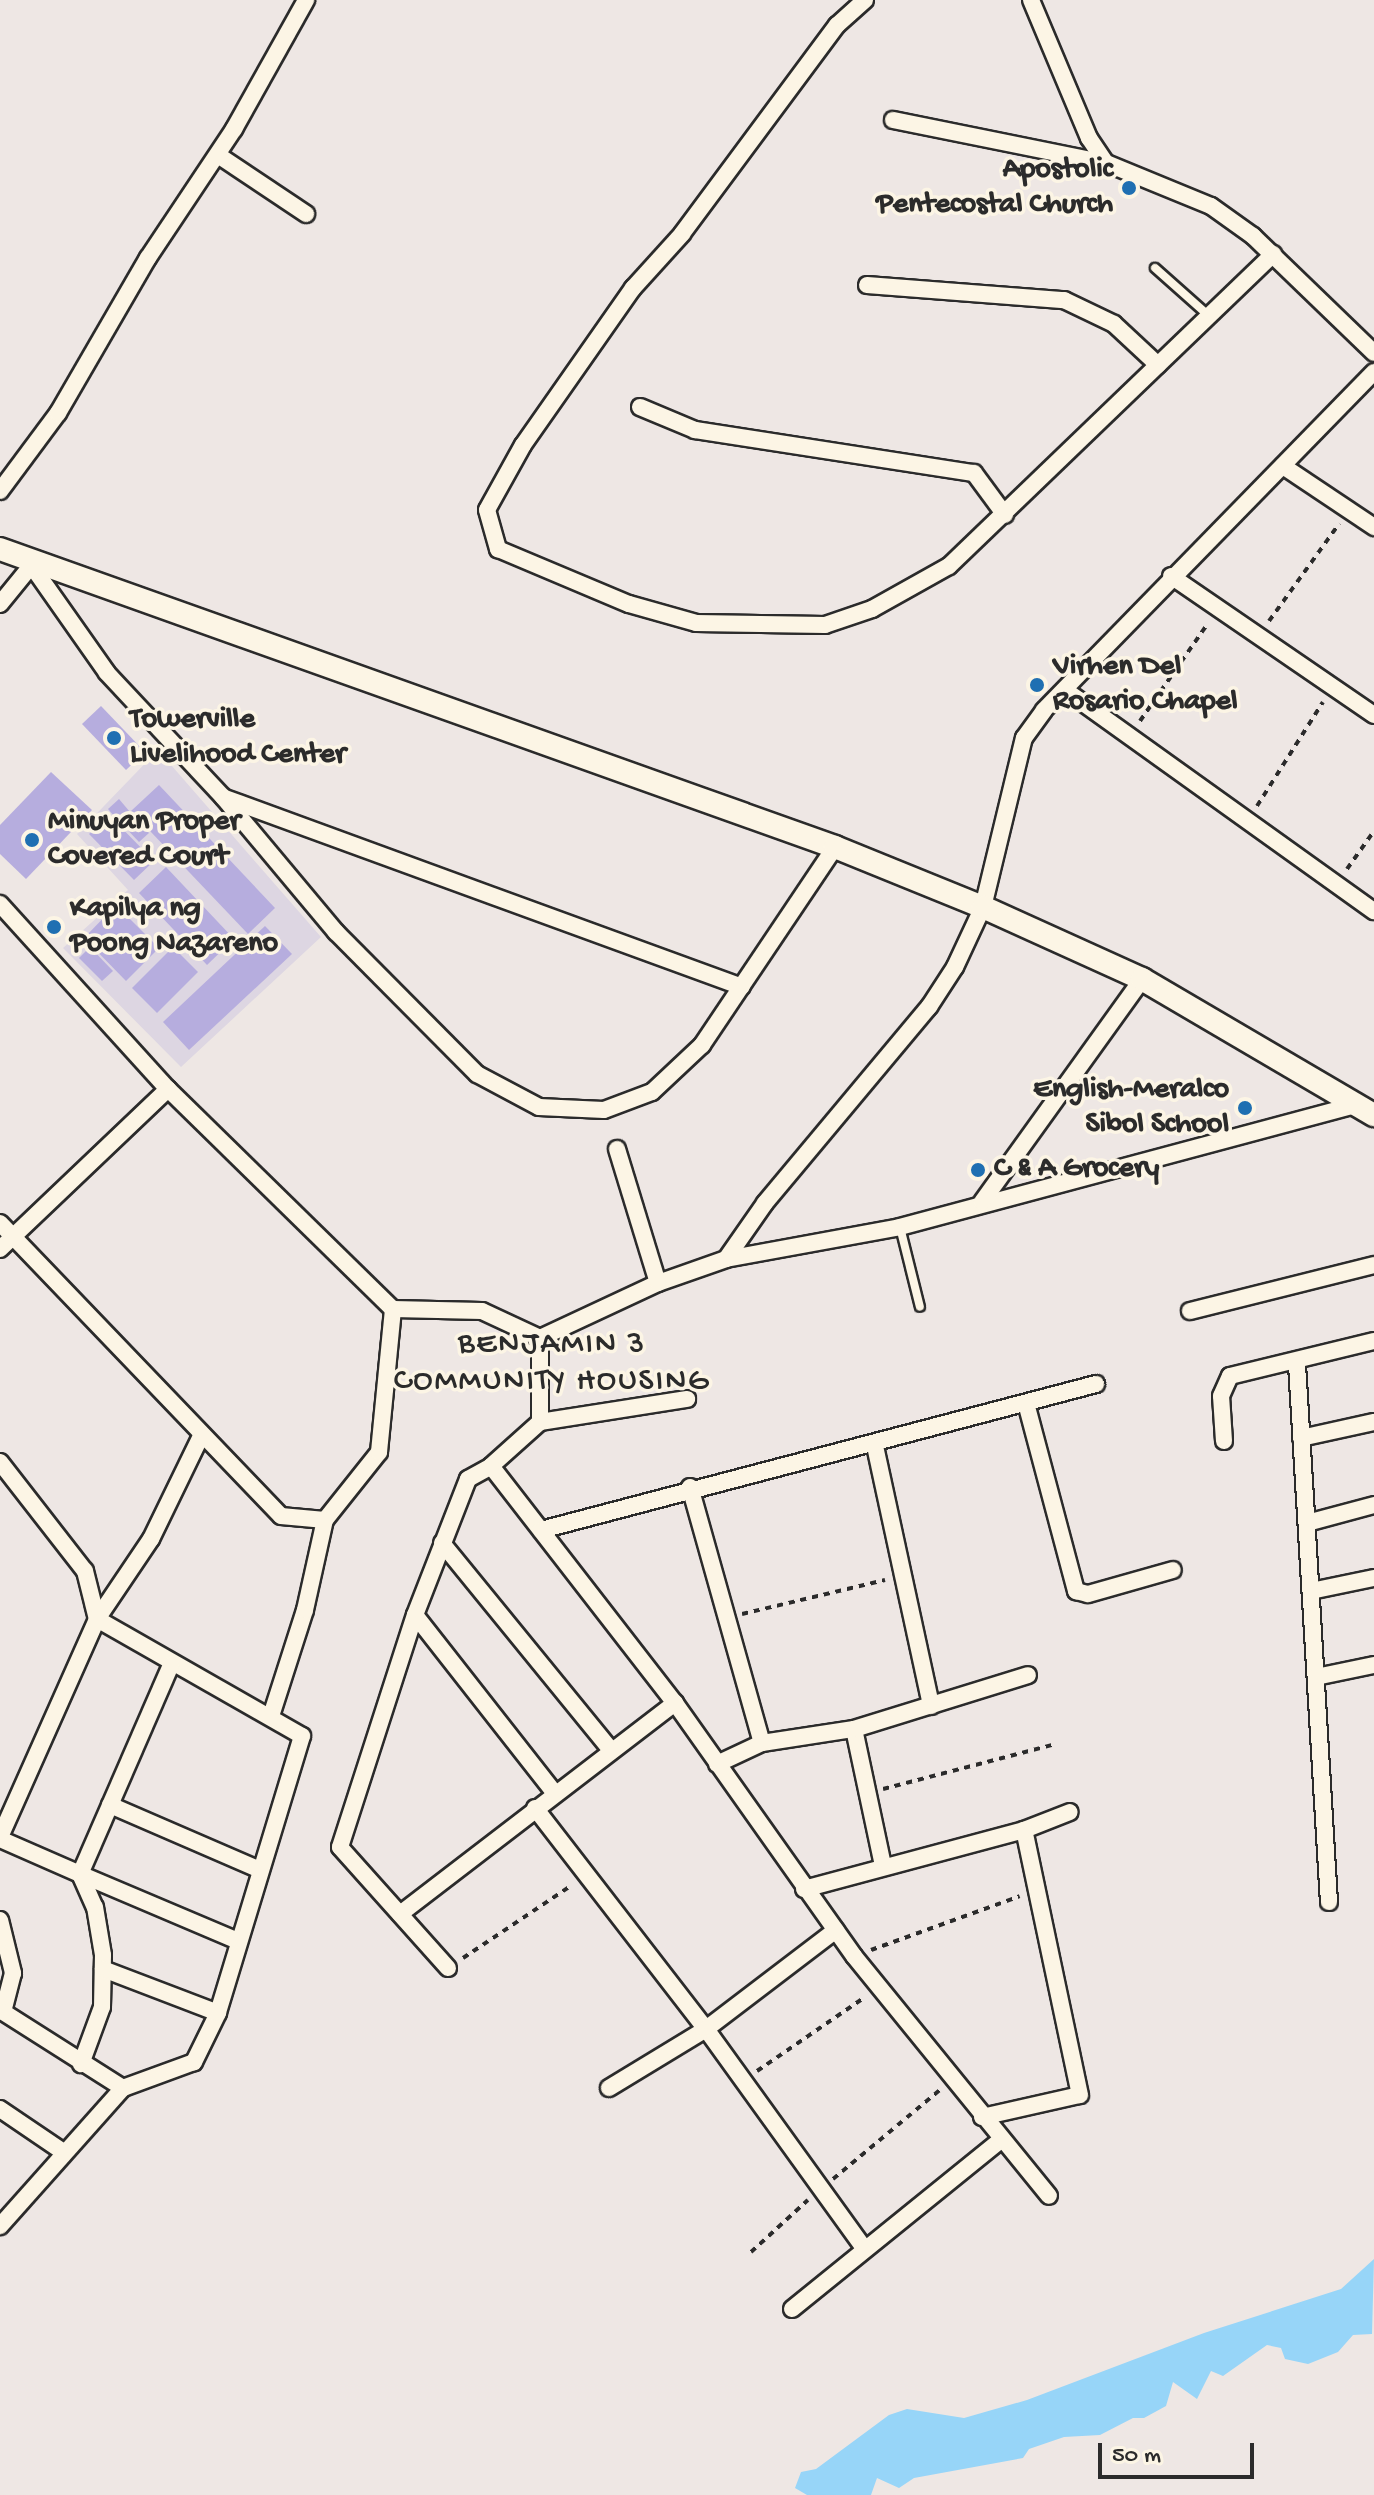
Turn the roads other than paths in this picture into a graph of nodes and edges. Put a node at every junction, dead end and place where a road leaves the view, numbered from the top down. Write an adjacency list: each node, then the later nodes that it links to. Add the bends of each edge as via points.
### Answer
1 (306, 0): 5 (street)
2 (865, 0): 18 (street, via 837,25 682,234 633,288 523,445 487,510 498,549 629,604 696,623 767,627 825,625 884,604 949,566)
3 (1031, 0): 6 (street, via 1089,138)
4 (893, 120): 6 (street)
5 (218, 155): 7 (street); 17 (street, via 148,258 58,413)
6 (1106, 163): 8 (street, via 1211,206)
7 (306, 214)
8 (1273, 254): 11 (street); 12 (street)
9 (1155, 268): 11 (lane)
10 (867, 285): 13 (street, via 1064,300 1114,324)
11 (1208, 315): 13 (street)
12 (1374, 353)
13 (1158, 365): 18 (street)
14 (1374, 372): 16 (street)
15 (640, 407): 18 (street, via 695,430 974,473)
16 (1283, 466): 19 (street); 22 (street)
17 (0, 491)
18 (1005, 515)
19 (1374, 527)
20 (0, 549): 21 (street)
21 (29, 563): 23 (street); 26 (street, via 107,673); 27 (street)
22 (1171, 576): 24 (street); 25 (street)
23 (0, 604)
24 (1065, 690): 29 (street, via 1024,738); 30 (street)
25 (1374, 715)
26 (223, 797): 32 (street); 32 (street, via 336,932 477,1074 539,1107 604,1110 652,1092 702,1045)
27 (835, 847): 29 (street); 32 (street)
28 (0, 904): 33 (street)
29 (983, 907): 31 (street); 41 (street, via 929,1007 765,1203)
30 (1374, 911)
31 (1142, 979): 34 (street); 36 (street)
32 (742, 987)
33 (168, 1089): 39 (street); 45 (street)
34 (1366, 1110): 36 (street)
35 (617, 1149): 43 (street)
36 (982, 1202): 38 (street)
37 (0, 1223): 39 (street)
38 (900, 1227): 41 (street); 44 (lane)
39 (15, 1239): 40 (street); 55 (street)
40 (0, 1249)
41 (726, 1259): 43 (street)
42 (1374, 1265): 46 (street)
43 (658, 1283): 47 (street)
44 (920, 1307)
45 (393, 1309): 47 (street, via 482,1311); 63 (street, via 379,1452)
46 (1190, 1311)
47 (540, 1338): 53 (street)
48 (1374, 1341): 49 (street)
49 (1297, 1364): 56 (street); 57 (street, via 1230,1376 1221,1396)
50 (1096, 1384): 52 (street)
51 (687, 1399): 53 (street)
52 (1026, 1403): 58 (street); 67 (street, via 1076,1591 1088,1594)
53 (540, 1422): 60 (street)
54 (1374, 1422): 56 (street)
55 (201, 1436): 63 (street, via 281,1516); 71 (street, via 151,1539)
56 (1301, 1438): 64 (street)
57 (1224, 1441)
58 (875, 1446): 61 (street); 77 (street)
59 (0, 1462): 71 (street, via 85,1571)
60 (491, 1466): 65 (street); 66 (street, via 468,1479)
61 (690, 1487): 65 (street); 80 (street)
62 (1374, 1505): 64 (street)
63 (325, 1520): 78 (street, via 305,1610)
64 (1307, 1523): 69 (street)
65 (541, 1530): 76 (street)
66 (442, 1543): 70 (street); 81 (street)
67 (1173, 1570)
68 (1374, 1578): 69 (street)
69 (1311, 1591): 75 (street)
70 (415, 1615): 83 (street); 94 (street, via 340,1847)
71 (97, 1619): 72 (street); 88 (street)
72 (171, 1665): 78 (street); 84 (street)
73 (1374, 1665): 75 (street)
74 (1028, 1675): 77 (street)
75 (1316, 1677): 93 (street)
76 (675, 1703): 81 (street); 82 (street)
77 (931, 1706): 79 (street)
78 (271, 1716): 90 (street, via 302,1736)
79 (854, 1729): 80 (street); 89 (street)
80 (762, 1743): 82 (street)
81 (611, 1750): 83 (street)
82 (717, 1764): 92 (street)
83 (554, 1792): 85 (street)
84 (110, 1805): 90 (street); 91 (street)
85 (535, 1808): 94 (street); 102 (street)
86 (1070, 1812): 87 (street)
87 (1024, 1830): 89 (street); 107 (street, via 1080,2095)
88 (0, 1838): 91 (street)
89 (883, 1865): 92 (street)
90 (260, 1870): 97 (street)
91 (80, 1874): 97 (street); 99 (street, via 95,1907)
92 (804, 1889): 96 (street)
93 (1329, 1902)
94 (400, 1914): 98 (street)
95 (0, 1920): 100 (street, via 13,1973)
96 (836, 1930): 102 (street); 107 (street)
97 (238, 1941): 101 (street)
98 (448, 1968)
99 (103, 1969): 101 (street); 103 (street, via 102,2007)
100 (2, 2011): 103 (street)
101 (218, 2013): 104 (street, via 194,2062)
102 (706, 2029): 105 (street); 112 (street)
103 (81, 2064): 104 (street)
104 (123, 2088): 109 (street)
105 (609, 2088)
106 (0, 2109): 109 (street)
107 (982, 2117): 108 (street)
108 (1001, 2140): 110 (street); 112 (street)
109 (62, 2151): 111 (street)
110 (1049, 2196)
111 (0, 2226)
112 (864, 2248): 113 (street)
113 (792, 2309)

